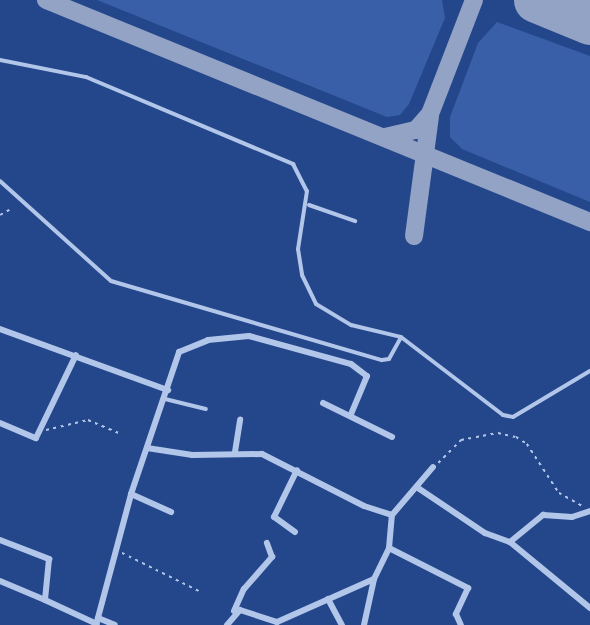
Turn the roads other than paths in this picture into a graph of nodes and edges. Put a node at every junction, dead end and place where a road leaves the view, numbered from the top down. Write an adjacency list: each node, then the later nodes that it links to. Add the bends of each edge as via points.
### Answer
1 (0, 60): 3 (lane, via 86,77 279,156 299,171)
2 (0, 181): 6 (lane, via 111,281 382,360 389,359)
3 (309, 205): 4 (lane); 6 (lane, via 298,249 302,275 316,303 351,325)
4 (355, 221)
5 (0, 329): 7 (street)
6 (401, 337): 8 (lane, via 503,415 513,417)
7 (76, 355): 9 (street); 15 (street, via 41,429 32,438)
8 (590, 371)
9 (168, 390): 10 (street); 13 (street, via 179,352 208,339 249,336 362,370 367,376)
10 (165, 399): 12 (lane); 17 (street)
11 (323, 403): 13 (street)
12 (206, 409)
13 (351, 414): 16 (street)
14 (240, 419): 18 (street)
15 (0, 423)
16 (392, 437)
17 (147, 448): 18 (street, via 192,455); 22 (street)
18 (235, 452): 20 (street, via 262,454)
19 (433, 467): 21 (street)
20 (297, 470): 25 (street, via 355,502); 26 (street, via 274,517)
21 (418, 488): 25 (street); 28 (street, via 485,533)
22 (131, 494): 24 (street); 37 (street)
23 (590, 511): 28 (street, via 572,517 543,515)
24 (171, 512)
25 (392, 515): 30 (street)
26 (295, 532)
27 (0, 540): 34 (street, via 48,559)
28 (510, 542): 35 (street)
29 (267, 543): 36 (street, via 272,557 244,589)
30 (390, 548): 31 (street); 42 (street, via 468,588 456,614)
31 (374, 579): 33 (street); 41 (street)
32 (0, 581): 34 (street)
33 (328, 599): 36 (street, via 272,623); 40 (street)
34 (45, 600): 37 (street)
35 (590, 608)
36 (234, 611): 39 (street)
37 (97, 622): 38 (street)
38 (115, 625)
39 (227, 625)
40 (342, 625)
41 (364, 625)
42 (461, 625)

